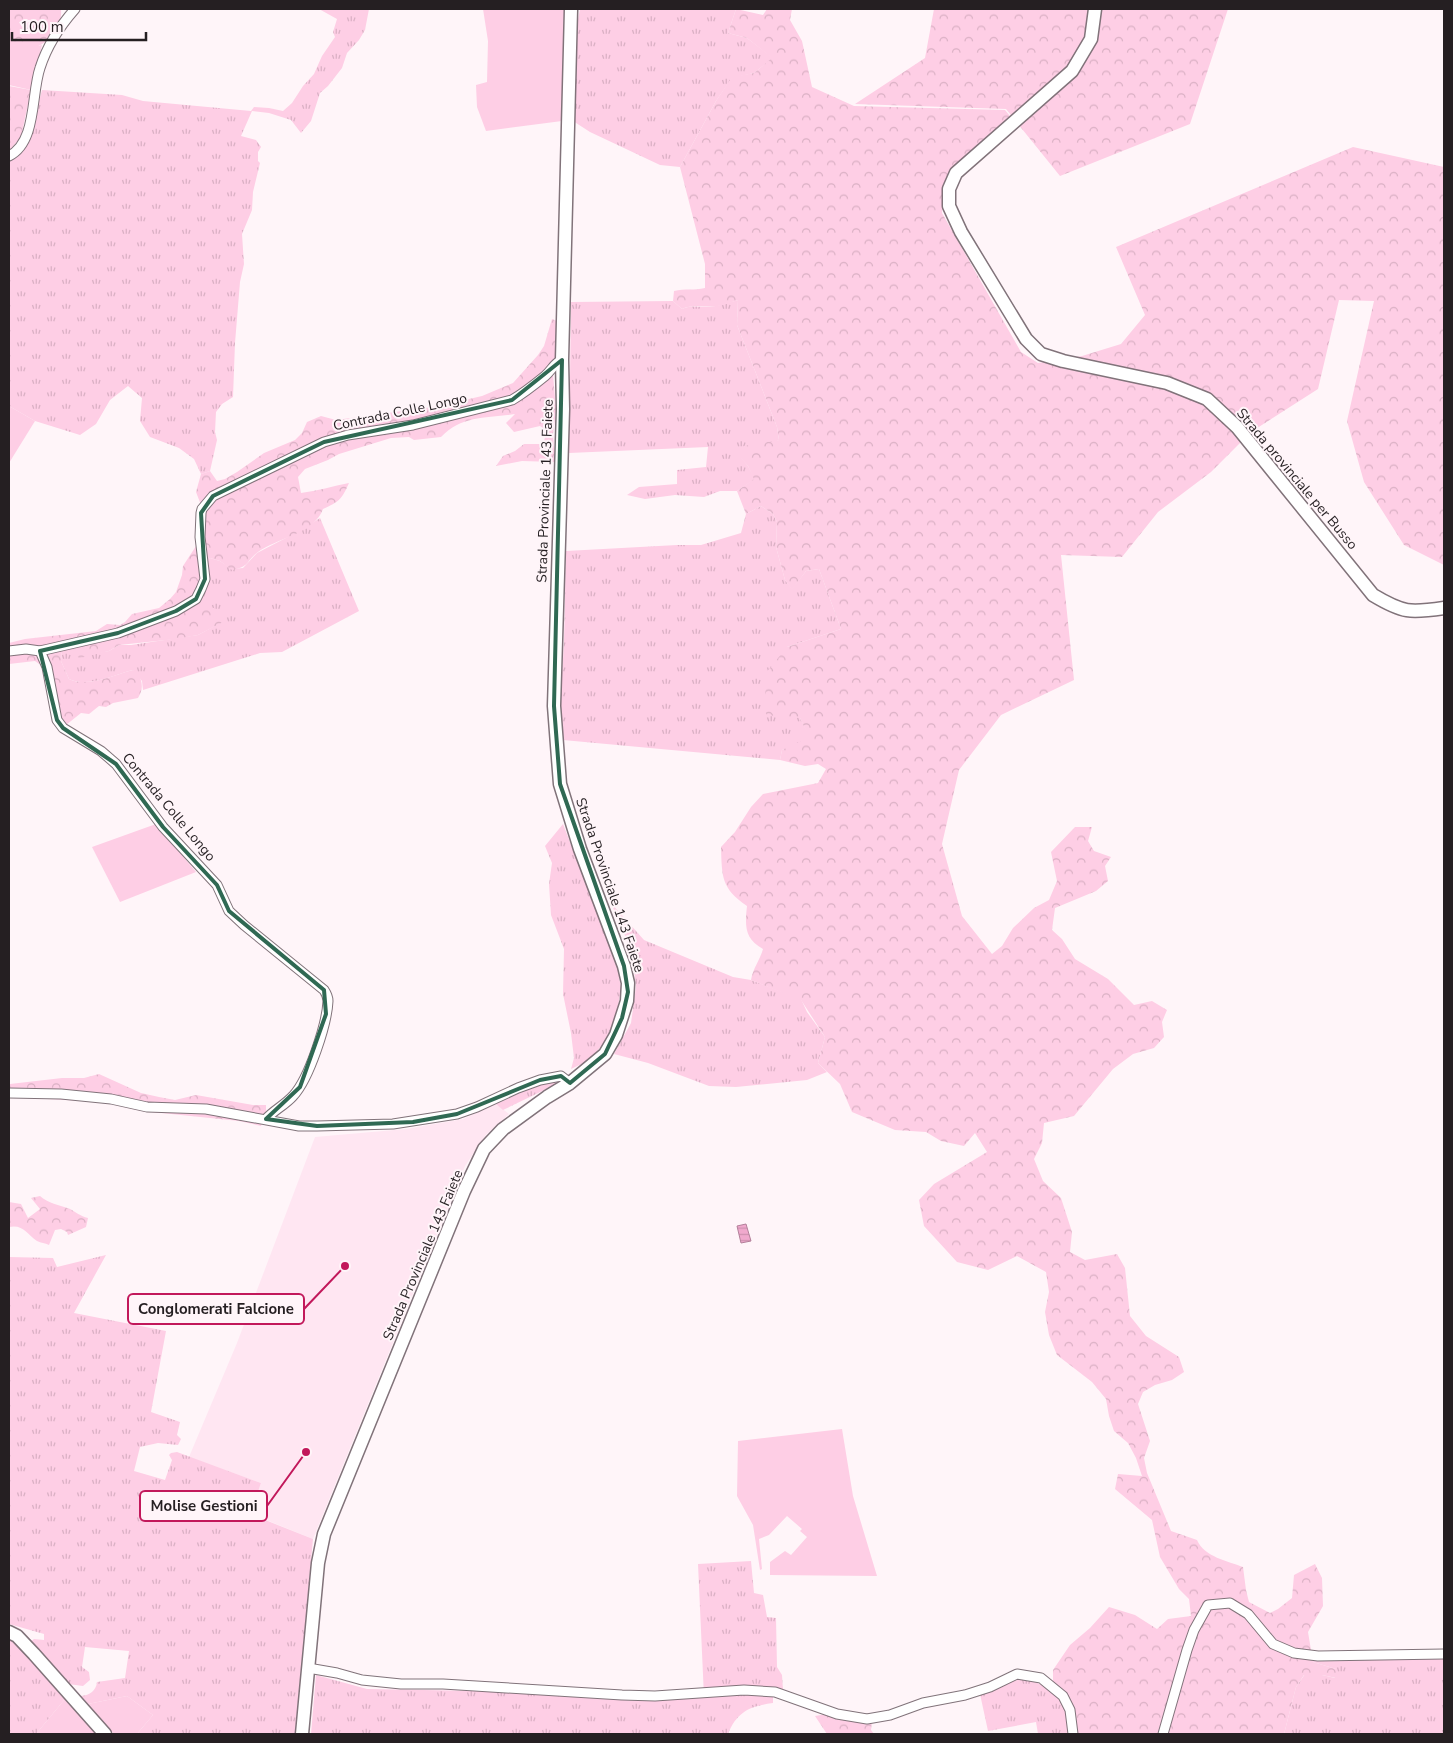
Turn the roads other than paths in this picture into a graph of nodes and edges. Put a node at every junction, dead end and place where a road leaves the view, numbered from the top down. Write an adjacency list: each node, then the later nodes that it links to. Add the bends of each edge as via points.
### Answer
1 (75, 9): 4 (street, via 57,31 39,69 26,136 15,153)
2 (571, 9): 5 (main road, Strada Provinciale 143 Faiete)
3 (1095, 9): 6 (main road, Strada provinciale per Busso, via 1091,39 1072,71 956,173 949,189 949,206 961,232 1026,339 1041,354 1167,383 1207,399 1237,427 1373,595 1393,607 1415,612)
4 (9, 156)
5 (562, 360): 8 (street, Contrada Colle Longo, via 512,400 422,423 324,442 213,496 201,513 205,578 196,599 176,611 118,633); 9 (main road, Strada Provinciale 143 Faiete, via 554,706 560,784 580,849 624,966 628,992 616,1035 605,1054)
6 (1444, 608)
7 (9, 651): 8 (street, Contrada Colle Longo, via 26,648)
8 (40, 651): 11 (street, Contrada Colle Longo, via 47,666 57,720 63,728 101,750 116,764 163,827 217,885 229,911 324,990 328,998 316,1051 300,1087)
9 (570, 1083): 11 (street, via 561,1076 540,1080 457,1114 413,1122 299,1126); 14 (main road, Strada Provinciale 143 Faiete, via 546,1097 493,1138 484,1149 464,1191 324,1534 318,1563)
10 (9, 1093): 11 (street, via 111,1098 147,1107 206,1109)
11 (266, 1119)
12 (9, 1632): 15 (main road, via 34,1654)
13 (1444, 1654): 18 (street, via 1318,1656 1294,1653 1273,1644 1248,1614 1230,1602 1208,1606 1194,1630)
14 (308, 1668): 16 (main road, Strada Provinciale 143 Faiete); 17 (street, via 391,1683 622,1695 736,1690 775,1692 837,1714 867,1719 965,1695 1017,1674 1041,1678 1063,1696 1070,1710)
15 (105, 1734)
16 (302, 1734)
17 (1074, 1734)
18 (1163, 1734)

